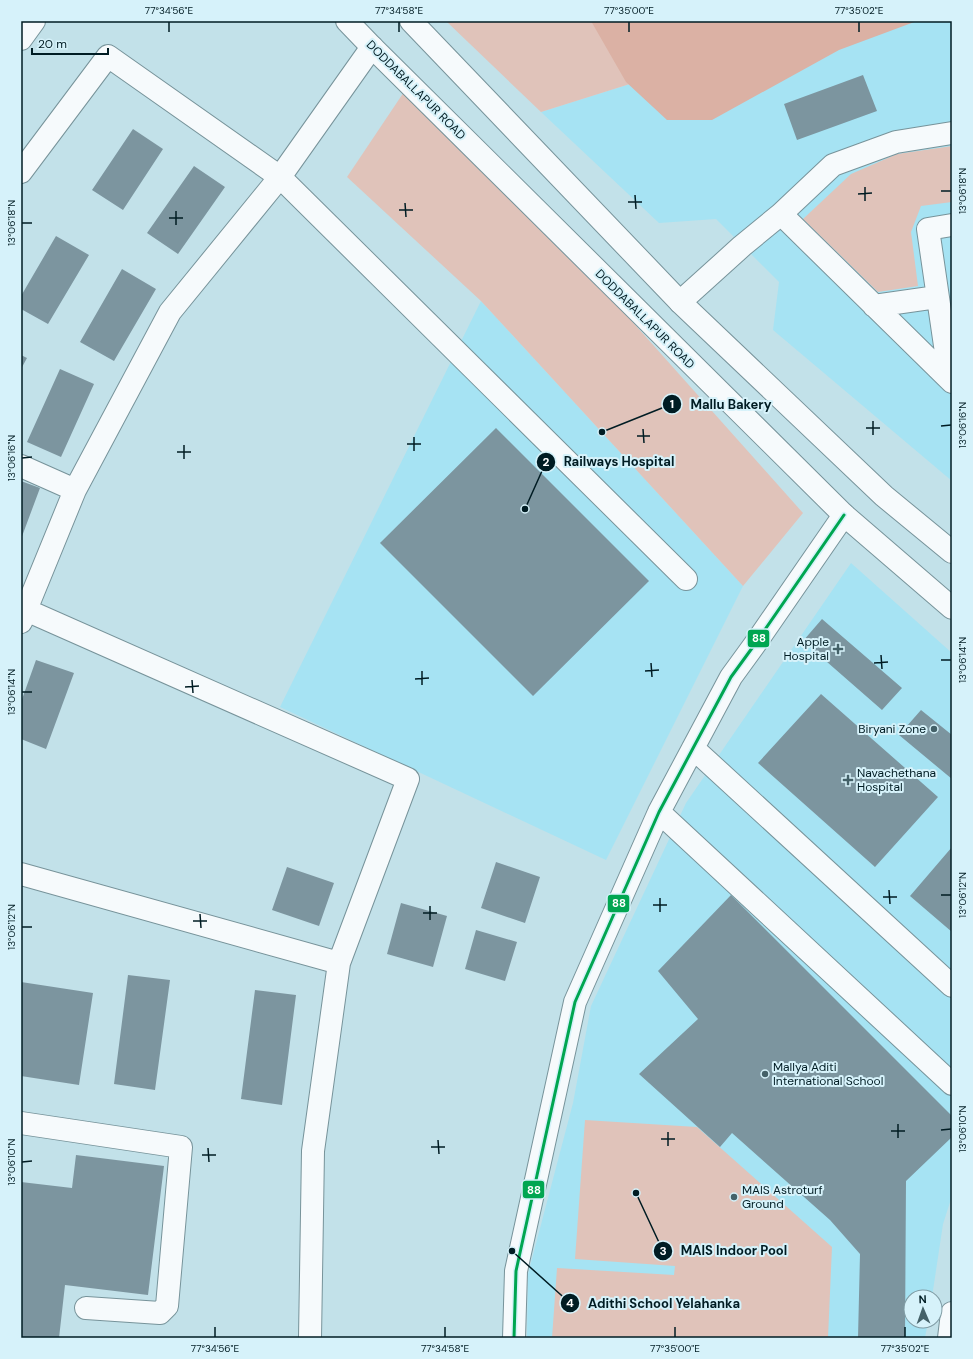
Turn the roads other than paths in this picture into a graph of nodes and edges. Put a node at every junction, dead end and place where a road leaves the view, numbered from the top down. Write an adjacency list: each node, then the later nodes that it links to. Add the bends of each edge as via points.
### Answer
1 (34, 21): 4 (street)
2 (347, 21): 5 (street, DODDABALLAPUR ROAD)
3 (411, 21): 12 (street)
4 (21, 40)
5 (372, 48): 8 (street); 17 (street, DODDABALLAPUR ROAD)
6 (952, 133): 9 (street, via 896,142 833,165)
7 (21, 172): 8 (street, via 108,56)
8 (280, 177): 16 (street, via 170,312); 19 (street)
9 (781, 214): 12 (street); 13 (street)
10 (952, 225): 11 (street, via 928,229)
11 (937, 297): 13 (street); 14 (street)
12 (680, 302): 18 (street, via 884,496)
13 (874, 306): 14 (street)
14 (951, 381)
15 (21, 466): 16 (street)
16 (75, 490): 21 (street)
17 (844, 515): 20 (street, DODDABALLAPUR ROAD); 22 (street, via 731,677)
18 (952, 552)
19 (686, 579)
20 (952, 608)
21 (24, 616): 25 (street, via 408,779)
22 (693, 748): 23 (street); 26 (street)
23 (659, 812): 27 (street); 32 (street, via 575,1002 516,1272)
24 (21, 874): 25 (street)
25 (339, 963): 31 (street, via 313,1151)
26 (952, 986)
27 (952, 1084)
28 (21, 1123): 29 (street, via 181,1147 167,1306 160,1314)
29 (86, 1308)
30 (952, 1313): 33 (street)
31 (310, 1338)
32 (514, 1338)
33 (949, 1338)

